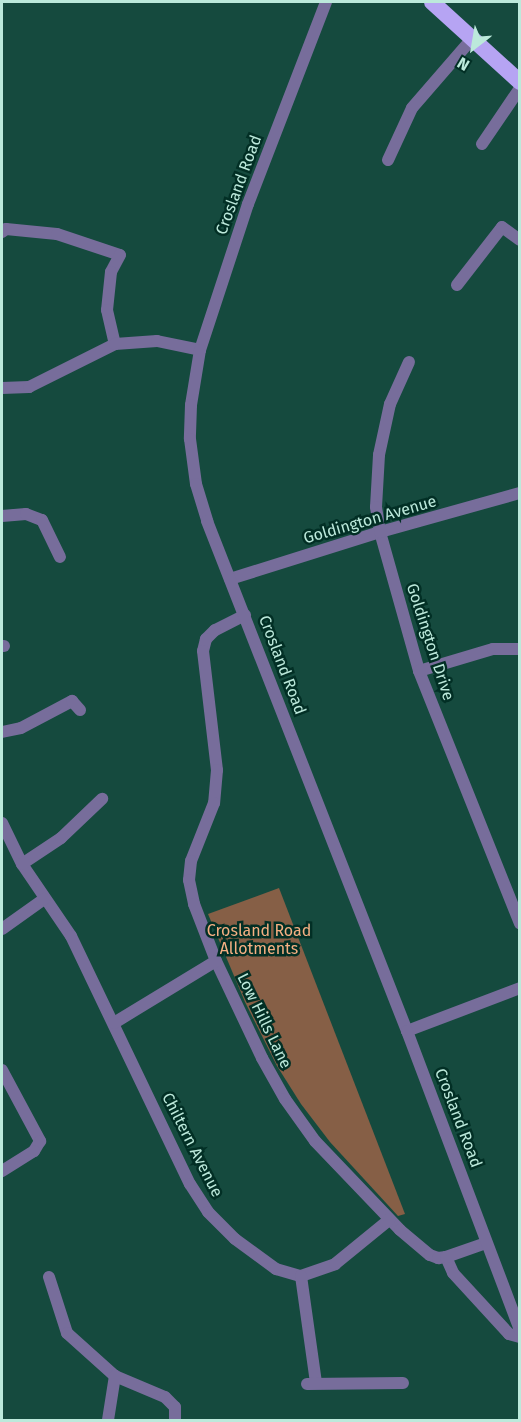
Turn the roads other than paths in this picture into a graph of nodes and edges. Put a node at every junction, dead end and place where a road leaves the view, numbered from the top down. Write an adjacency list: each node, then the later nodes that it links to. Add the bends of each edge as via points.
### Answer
1 (326, 2): 12 (street, Crosland Road, via 247,207)
2 (432, 2): 3 (highway)
3 (471, 40): 4 (highway); 7 (street, via 412,108)
4 (519, 82)
5 (519, 88): 6 (street)
6 (482, 144)
7 (388, 160)
8 (2, 232): 11 (street, via 6,229 57,234 120,255 111,272 107,310)
9 (519, 240): 10 (street, via 502,227)
10 (457, 285)
11 (115, 344): 12 (street, via 158,341); 14 (street, via 29,387)
12 (201, 350): 19 (street, Crosland Road, via 191,405 190,439 196,484)
13 (409, 362): 17 (street, Goldington Drive, via 390,404 378,455 376,507)
14 (2, 388)
15 (519, 493): 17 (street, Goldington Avenue)
16 (2, 516): 18 (street, via 26,514 42,520)
17 (380, 532): 19 (street, Goldington Avenue); 22 (street, Goldington Drive)
18 (60, 557)
19 (230, 579): 20 (street, Crosland Road)
20 (244, 615): 31 (street, Low Hills Lane, via 215,630 206,639 203,651 217,770 214,803 191,861 189,880); 34 (street, Crosland Road)
21 (519, 649): 22 (street, via 493,649)
22 (419, 671): 29 (street, Goldington Drive)
23 (80, 710): 24 (street, via 72,701 21,728)
24 (2, 732)
25 (102, 799): 27 (street, via 62,838)
26 (2, 823): 27 (street, Chiltern Avenue)
27 (22, 864): 28 (street, Chiltern Avenue)
28 (44, 899): 30 (street); 33 (street, Chiltern Avenue, via 71,936)
29 (519, 924)
30 (2, 928)
31 (216, 961): 33 (street); 37 (street, Low Hills Lane, via 285,1099 315,1141)
32 (519, 988): 34 (street)
33 (114, 1023): 40 (street, Chiltern Avenue, via 190,1184 208,1212 235,1239 276,1269)
34 (407, 1031): 38 (street, Crosland Road)
35 (2, 1070): 36 (street, via 40,1141 34,1151)
36 (2, 1171)
37 (388, 1220): 39 (street, Low Hills Lane, via 430,1255); 40 (street, via 334,1264)
38 (486, 1243): 39 (street); 42 (street, Crosland Road)
39 (446, 1257): 43 (street, via 453,1273 509,1334)
40 (301, 1276): 45 (street, via 311,1383)
41 (49, 1277): 44 (street, via 67,1333)
42 (519, 1330)
43 (519, 1337)
44 (115, 1376): 46 (street); 47 (street, via 165,1397 175,1407)
45 (403, 1383)
46 (108, 1420)
47 (175, 1420)

